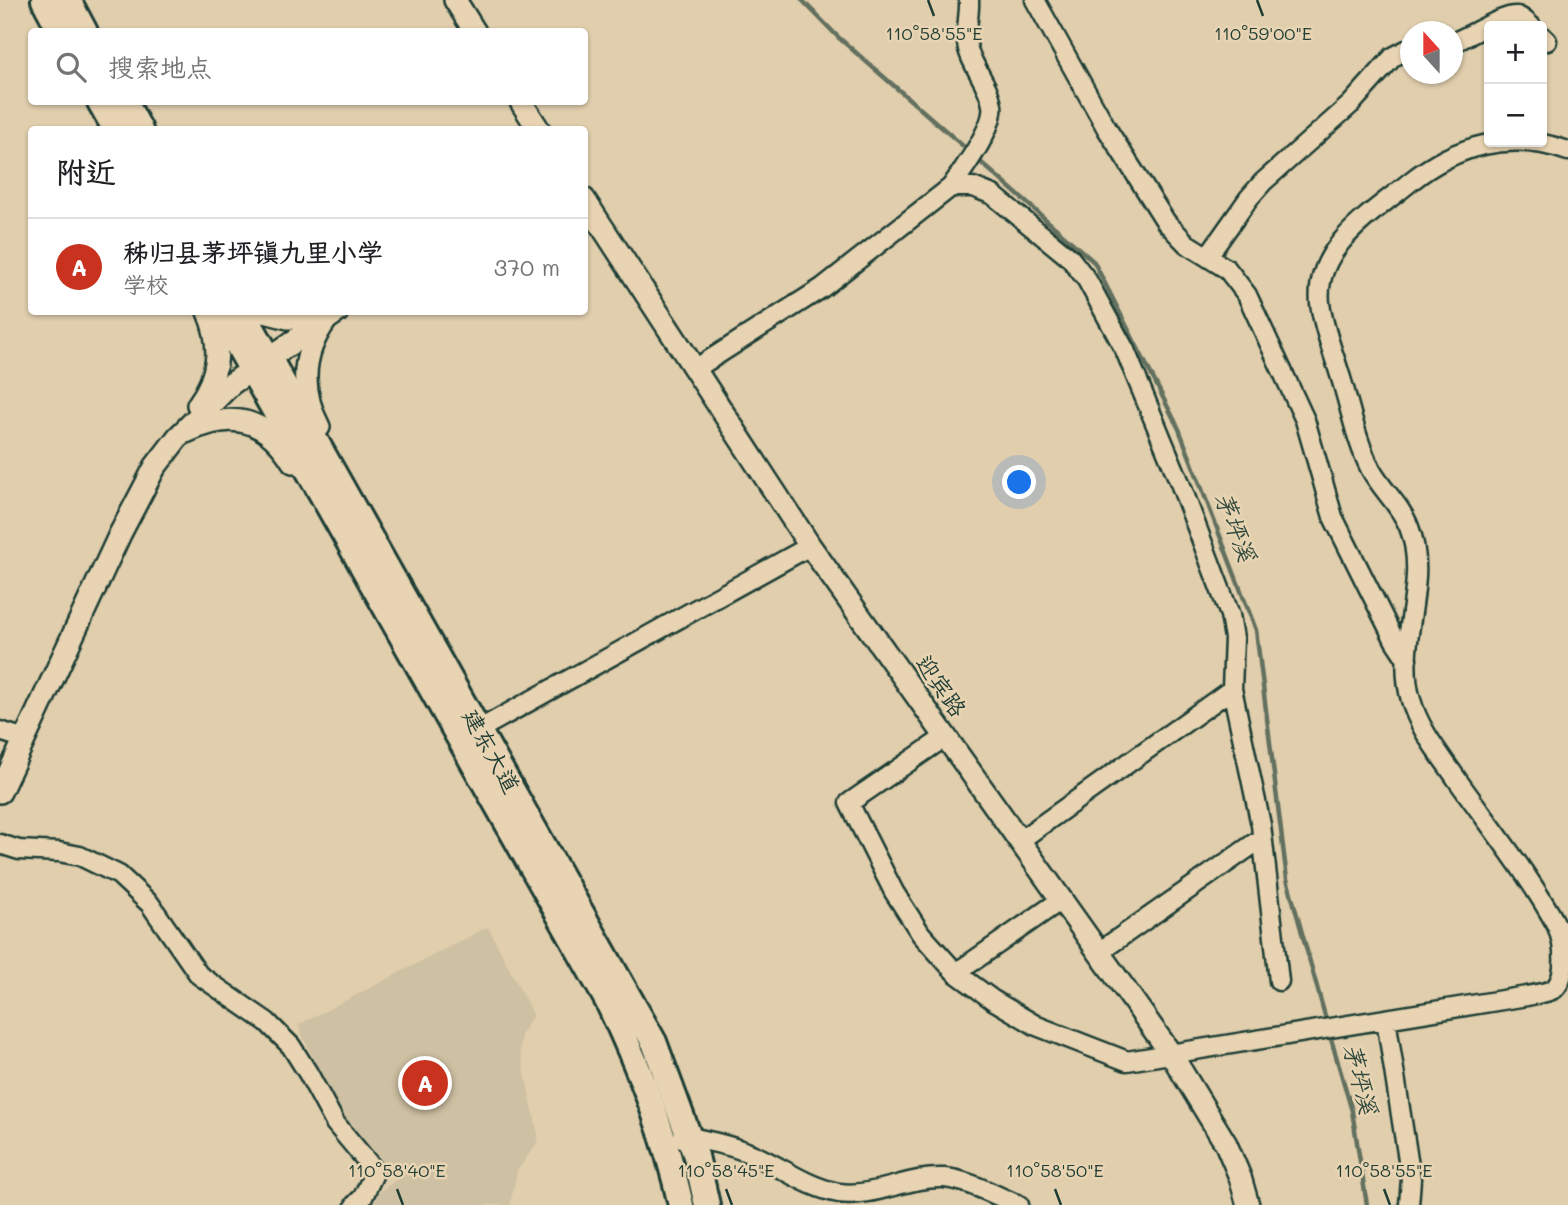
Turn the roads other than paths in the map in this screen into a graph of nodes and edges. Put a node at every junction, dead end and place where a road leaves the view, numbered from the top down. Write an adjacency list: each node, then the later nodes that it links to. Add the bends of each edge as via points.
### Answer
1 (44, 0): 8 (highway)
2 (68, 0): 9 (highway)
3 (455, 0): 10 (main road)
4 (969, 0): 21 (street, via 968,52 992,104 993,117)
5 (1035, 0): 23 (street, via 1107,129 1166,222 1187,244)
6 (1497, 21): 7 (street, via 1507,15)
7 (1525, 21)
8 (59, 28)
9 (83, 28)
10 (472, 28)
11 (1484, 29): 12 (street)
12 (1463, 40)
13 (1400, 53): 23 (street, via 1263,182)
14 (102, 105): 17 (highway)
15 (127, 105): 18 (highway)
16 (523, 105): 19 (main road)
17 (114, 126)
18 (138, 126)
19 (536, 126)
20 (1568, 151): 36 (street, via 1534,143 1497,143 1443,159 1347,235 1331,255 1322,277 1322,315 1364,453 1405,519 1414,545)
21 (951, 187): 32 (street, via 822,288); 37 (street, via 973,187 993,195 1070,258 1087,280 1125,351 1230,615 1234,638)
22 (588, 206): 32 (main road, 迎宾路)
23 (1208, 256): 36 (street, via 1232,275 1254,310 1305,420 1333,517)
24 (209, 315): 33 (main road, via 217,363 208,390)
25 (221, 315): 31 (highway, 建东大道)
26 (244, 315): 31 (highway, 建东大道)
27 (276, 315): 28 (main road)
28 (322, 315)
29 (332, 315): 31 (main road)
30 (332, 315): 34 (main road, via 311,346 304,380 308,403 329,446)
31 (260, 363): 33 (main road, via 213,400); 34 (highway, 建东大道)
32 (695, 369): 35 (main road, 迎宾路)
33 (178, 437): 34 (main road, via 212,423 236,421 258,426 277,439 298,470); 41 (main road, via 136,501)
34 (335, 496): 39 (highway, 建东大道)
35 (810, 546): 39 (street); 40 (main road, 迎宾路)
36 (1407, 659): 50 (street, via 1416,717 1551,914 1562,937 1565,971 1560,984 1548,992)
37 (1231, 689): 43 (street); 44 (street)
38 (0, 731): 41 (street)
39 (469, 735): 52 (highway, 建东大道, via 654,1042); 53 (highway, 建东大道, via 632,1051)
40 (945, 737): 44 (main road, 迎宾路); 48 (street, via 849,803 894,892 921,934)
41 (24, 739): 42 (main road)
42 (0, 792)
43 (1262, 838): 47 (street); 49 (street)
44 (1019, 841): 46 (main road, 迎宾路)
45 (0, 844): 54 (street, via 80,856 119,875 150,904 199,975 267,1022 291,1046 335,1124 375,1171)
46 (1061, 900): 47 (main road, 迎宾路); 48 (street)
47 (1099, 952): 51 (main road, 迎宾路)
48 (956, 973): 51 (street, via 1037,1026 1127,1060)
49 (1279, 982)
50 (1386, 1019): 51 (street); 59 (street, via 1411,1179)
51 (1171, 1054): 58 (main road, 迎宾路, via 1226,1144)
52 (690, 1137): 53 (street); 56 (highway, 建东大道); 57 (street, via 740,1149 841,1193 945,1178)
53 (665, 1141): 55 (highway, 建东大道)
54 (355, 1205)
55 (681, 1205)
56 (708, 1205)
57 (1019, 1205)
58 (1248, 1205)
59 (1409, 1205)

